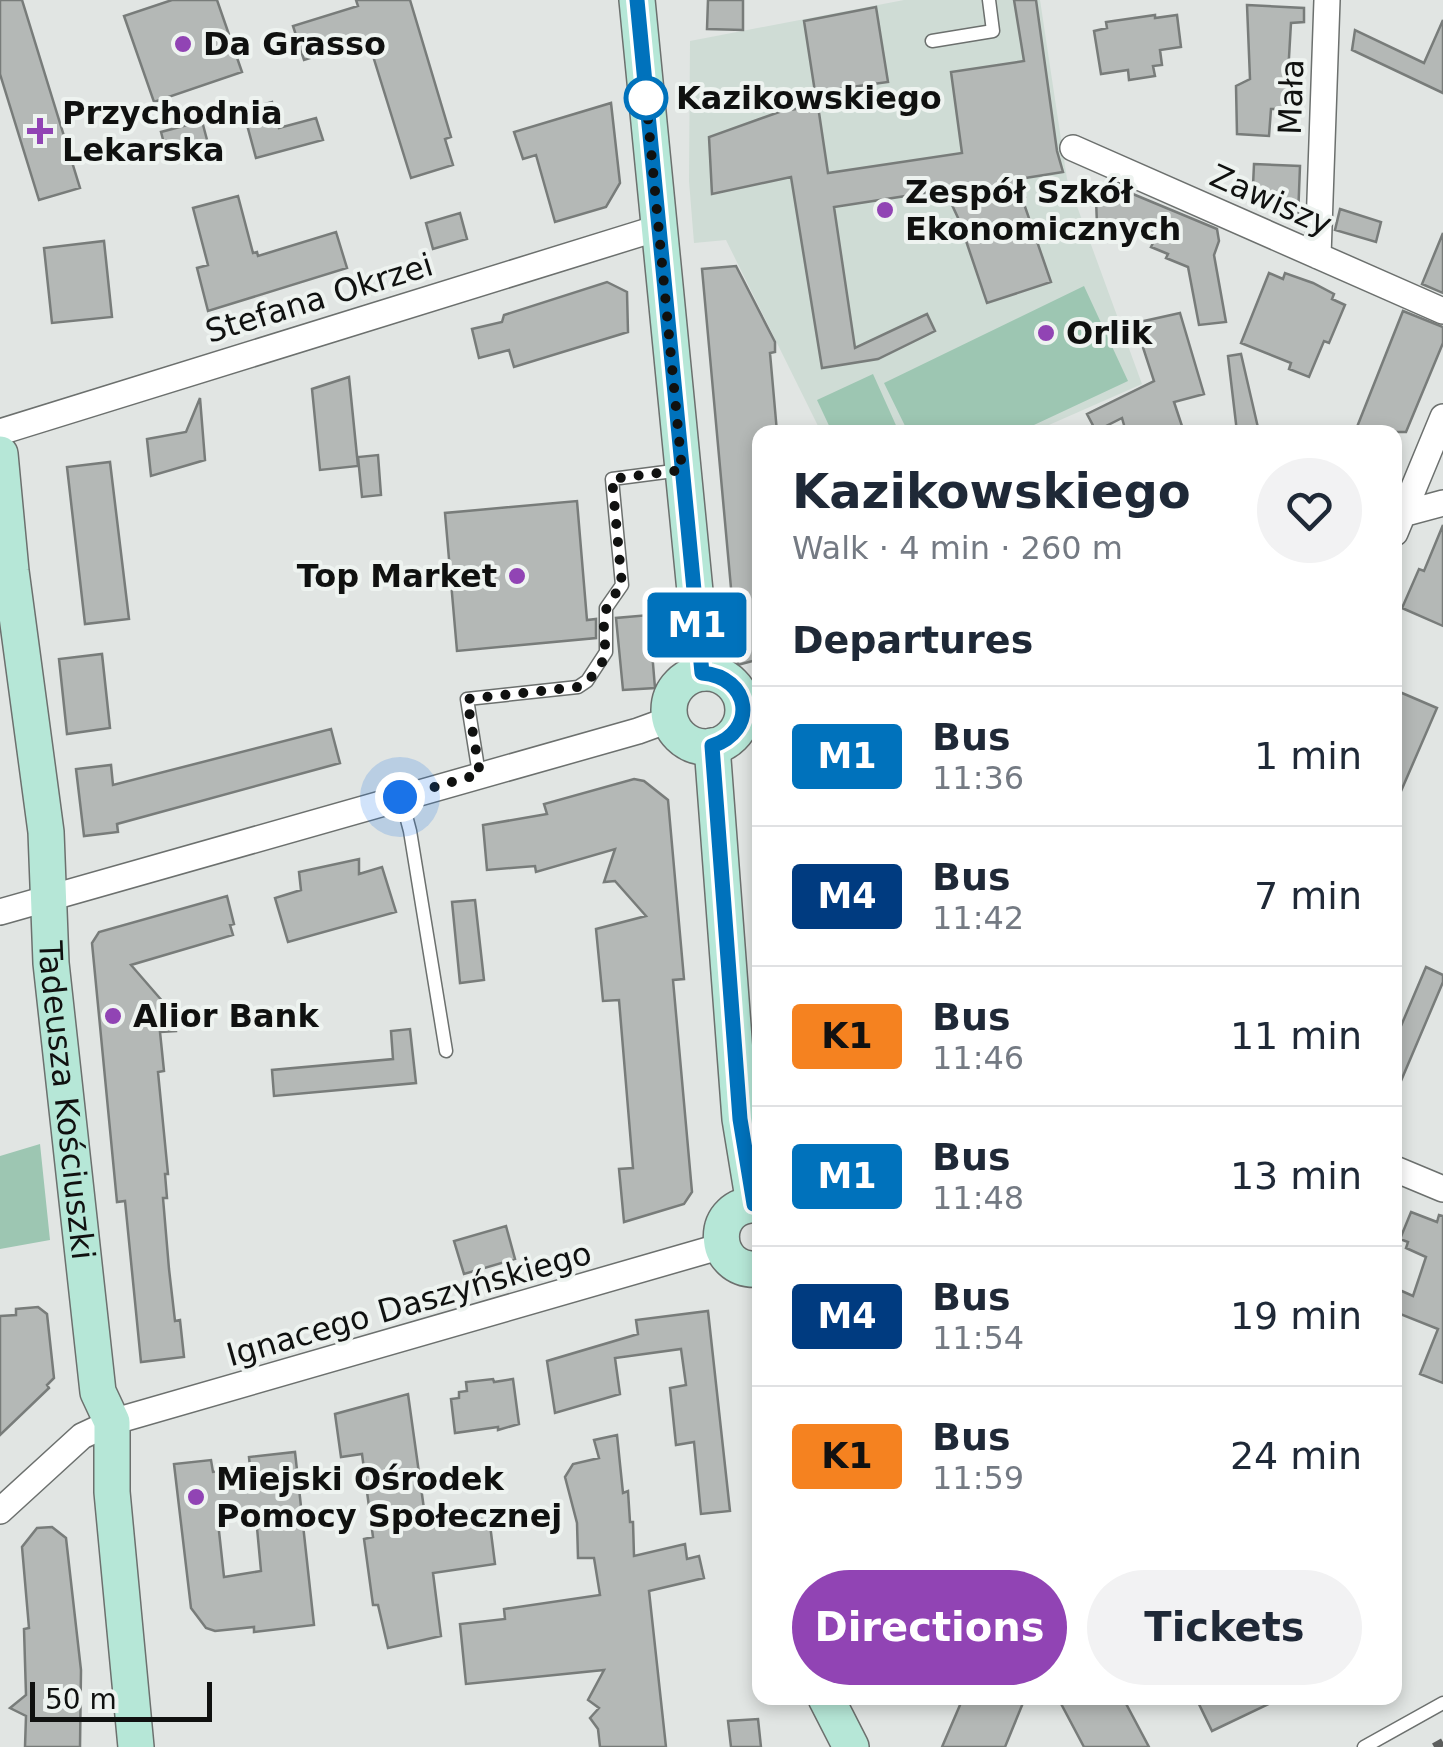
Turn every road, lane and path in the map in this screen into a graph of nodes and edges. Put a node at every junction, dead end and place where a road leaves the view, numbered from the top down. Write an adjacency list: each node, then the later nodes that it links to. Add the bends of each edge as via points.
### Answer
1 (637, 0): 6 (street)
2 (989, 0): 4 (lane, via 993,32)
3 (1327, 0): 7 (street, Mała)
4 (932, 41)
5 (1074, 148): 7 (street, Zawiszy)
6 (658, 228): 10 (street, Stefana Okrzei); 12 (street)
7 (1318, 256): 8 (street, Zawiszy)
8 (1443, 310)
9 (1443, 416): 14 (street)
10 (0, 432)
11 (0, 454): 22 (street, Tadeusza Kościuszki)
12 (682, 470): 16 (street); 20 (lane, via 612,479 622,585 606,608 601,664 578,687 467,699)
13 (1443, 502): 15 (street)
14 (1402, 512)
15 (1402, 519)
16 (702, 673): 17 (street, via 729,680); 18 (street, via 679,686)
17 (751, 697): 19 (street, via 740,724)
18 (671, 719): 19 (street, via 690,743); 20 (street)
19 (712, 746): 26 (street, via 740,1119)
20 (480, 774): 21 (street)
21 (400, 797): 22 (street); 24 (lane)
22 (50, 896): 23 (street); 31 (street, Tadeusza Kościuszki, via 51,963 98,1392)
23 (0, 912)
24 (446, 1051)
25 (1402, 1172): 27 (street)
26 (752, 1179)
27 (1443, 1189)
28 (752, 1204): 29 (street, via 727,1217)
29 (722, 1246): 30 (street); 31 (street, Ignacego Daszyńskiego)
30 (752, 1274)
31 (112, 1422): 32 (street, Ignacego Daszyńskiego, via 82,1436); 35 (street, Tadeusza Kościuszki, via 112,1492)
32 (0, 1511)
33 (1443, 1703): 37 (lane)
34 (830, 1705): 36 (street)
35 (136, 1747)
36 (851, 1747)
37 (1364, 1747)

